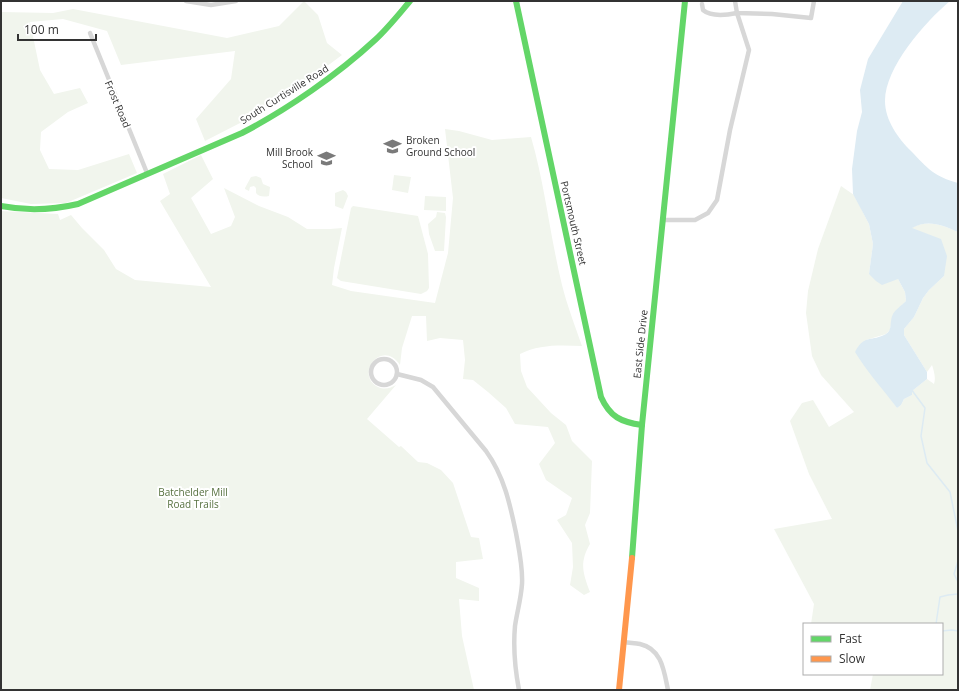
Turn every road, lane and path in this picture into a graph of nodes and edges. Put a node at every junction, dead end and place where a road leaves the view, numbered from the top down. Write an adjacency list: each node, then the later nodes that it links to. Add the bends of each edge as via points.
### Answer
1 (187, 1): 2 (street, via 211,5)
2 (236, 1)
3 (516, 1): 15 (street, Portsmouth Street, via 601,397 606,409 615,418)
4 (685, 1): 13 (street, East Side Drive)
5 (735, 1): 9 (street)
6 (814, 1): 9 (street, via 811,18 782,14)
7 (407, 2): 11 (street, South Curtisville Road, via 376,39 338,72 263,122 209,148)
8 (702, 4): 9 (street, via 703,10 709,13)
9 (737, 13): 13 (street, via 749,50 717,200 708,213 695,220)
10 (90, 33): 11 (street, Frost Road)
11 (147, 173): 12 (street, South Curtisville Road, via 78,204 59,209)
12 (1, 206)
13 (662, 220): 15 (street, East Side Drive)
14 (397, 374): 14 (street, via 396,366 388,360 377,361 371,370 374,381 384,386 392,383); 17 (street, via 421,380 436,390 486,451 503,482 522,568 514,648)
15 (642, 424): 16 (street, East Side Drive)
16 (624, 642): 18 (street, East Side Drive); 19 (street, via 641,644 654,651 661,662)
17 (519, 690)
18 (620, 690)
19 (668, 690)

